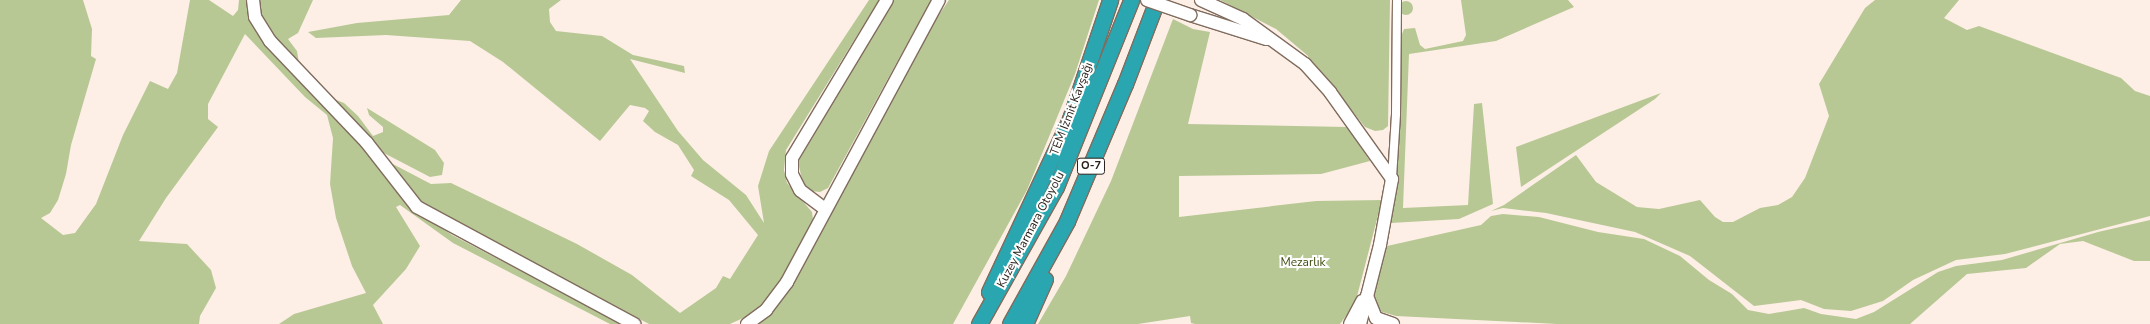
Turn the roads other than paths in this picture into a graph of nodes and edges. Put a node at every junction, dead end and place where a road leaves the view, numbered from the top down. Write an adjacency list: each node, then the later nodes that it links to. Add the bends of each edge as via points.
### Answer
1 (253, 0): 16 (street, via 255,17 270,41 367,144 417,207)
2 (887, 0): 12 (street, via 792,158 792,174 800,190)
3 (939, 0): 12 (street)
4 (1110, 0): 18 (highway, TEM İzmit Kavşağı, via 1070,119)
5 (1132, 0): 19 (highway, Kuzey Marmara Otoyolu / O-7, via 1056,187)
6 (1147, 0): 10 (street, bridge)
7 (1156, 0): 13 (highway, Kuzey Marmara Otoyolu / O-7, via 1125,84)
8 (1201, 0): 10 (street, via 1243,19)
9 (1397, 0): 11 (street, via 1396,114)
10 (1277, 43): 11 (street, via 1305,64 1330,92)
11 (1392, 179): 14 (street, via 1380,245)
12 (825, 209): 17 (street, via 778,296 766,310)
13 (1066, 221): 20 (highway, Kuzey Marmara Otoyolu / O-7); 21 (highway, via 1032,312)
14 (1367, 291): 15 (street); 23 (street, via 1371,311 1376,318)
15 (1356, 322): 22 (street)
16 (634, 324)
17 (747, 324)
18 (975, 324)
19 (979, 324)
20 (1010, 324)
21 (1025, 324)
22 (1383, 324)
23 (1393, 324)

